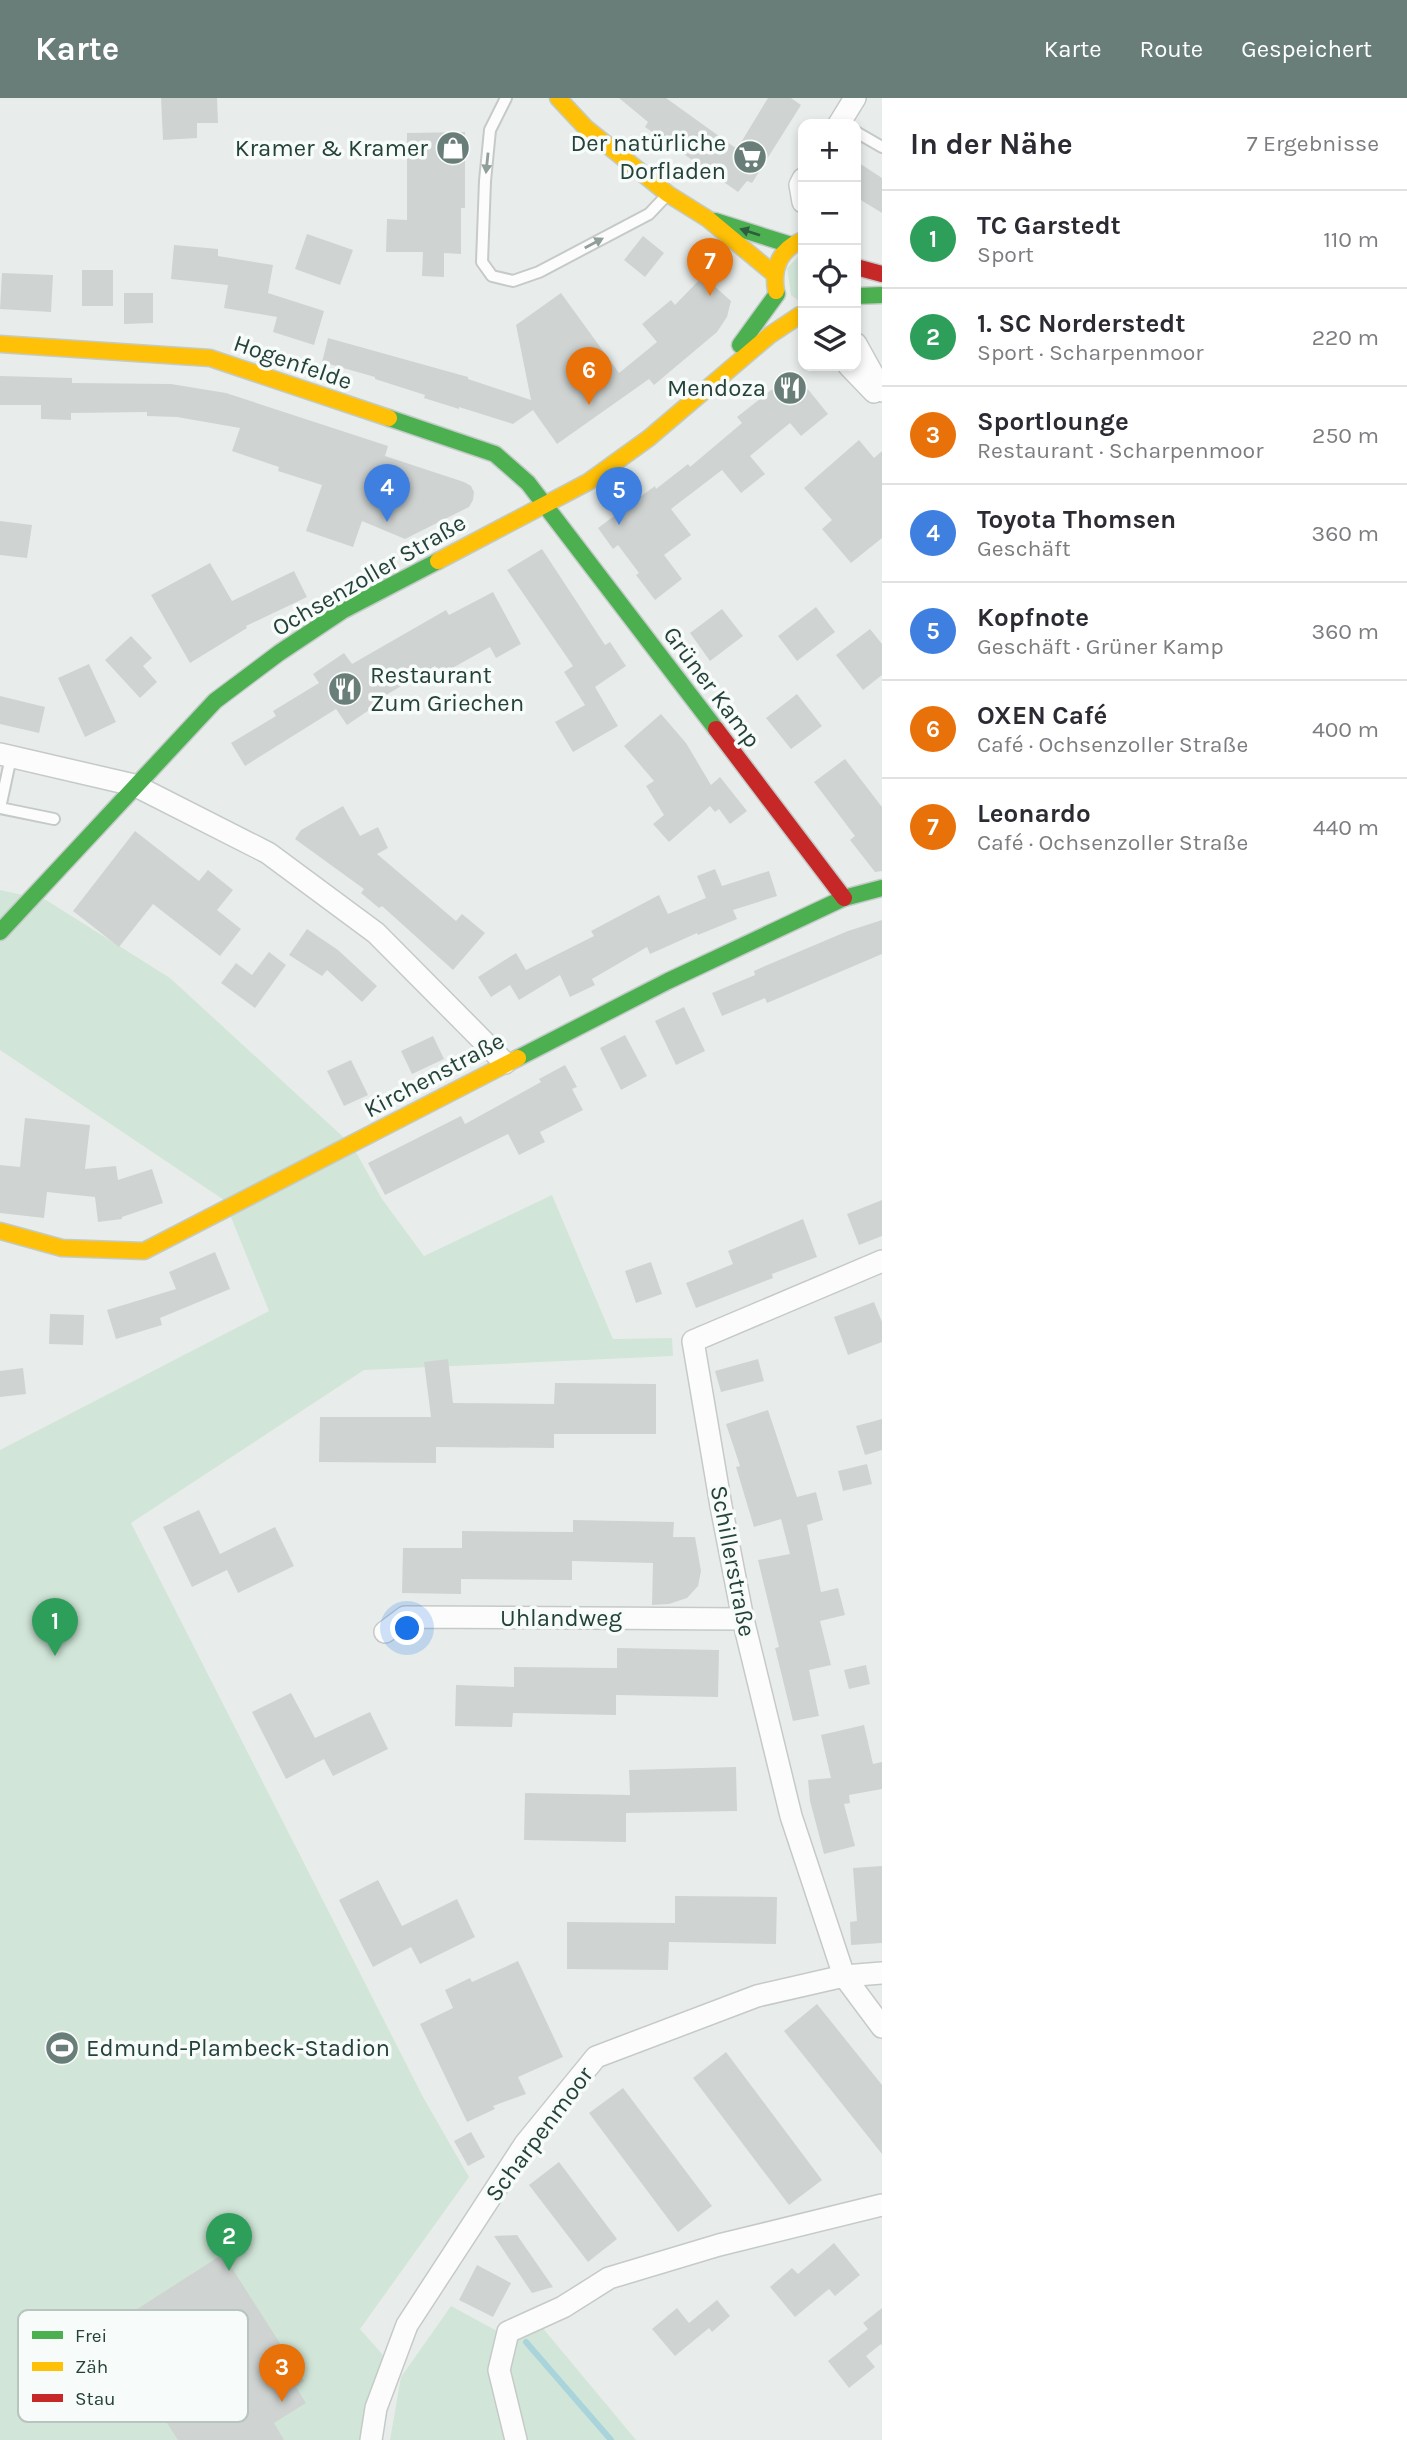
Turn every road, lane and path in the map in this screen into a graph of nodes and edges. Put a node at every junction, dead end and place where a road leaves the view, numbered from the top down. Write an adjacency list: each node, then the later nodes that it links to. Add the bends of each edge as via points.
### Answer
1 (506, 98): 7 (lane, one-way to 7, via 490,130 485,181 482,262 492,276 513,281 539,272 649,215)
2 (558, 98): 7 (street, via 586,128)
3 (855, 98): 4 (street)
4 (847, 119)
5 (861, 135): 6 (lane)
6 (882, 147)
7 (668, 194): 8 (street)
8 (708, 219): 9 (street, one-way to 8); 11 (street)
9 (797, 242): 11 (street, via 779,256)
10 (861, 268): 12 (street)
11 (774, 274): 13 (street)
12 (882, 274)
13 (777, 294): 16 (street, Ochsenzoller Straße); 21 (street, Ochsenzoller Straße)
14 (882, 295): 15 (street)
15 (861, 296)
16 (798, 313)
17 (798, 318): 21 (street, Ochsenzoller Straße)
18 (0, 344): 24 (street, Hogenfelde, via 210,358 495,454)
19 (861, 353): 22 (street)
20 (854, 371): 23 (street)
21 (706, 389): 24 (street, Ochsenzoller Straße, via 588,482)
22 (882, 391)
23 (882, 399)
24 (544, 503): 26 (street, Ochsenzoller Straße, via 342,611 278,653 215,701); 29 (street, Grüner Kamp)
25 (6, 756): 26 (street); 27 (lane, via 0,808)
26 (134, 785): 30 (street, Ochsenzoller Straße); 31 (street, via 268,853 376,933)
27 (54, 819)
28 (882, 888): 29 (street, Kirchenstraße)
29 (844, 898): 31 (street, Kirchenstraße)
30 (0, 932)
31 (505, 1063): 32 (street, Kirchenstraße, via 144,1251 62,1248)
32 (0, 1231)
33 (882, 1261): 34 (street, Schillerstraße, via 693,1341)
34 (743, 1619): 35 (street, Uhlandweg, via 405,1617); 37 (street, Schillerstraße, via 791,1816)
35 (385, 1632)
36 (882, 1973): 37 (street, Scharpenmoor)
37 (844, 1976): 38 (street, Schillerstraße); 40 (street, Scharpenmoor, via 757,1996 596,2057 525,2144 407,2325 376,2408)
38 (882, 2027)
39 (882, 2205): 41 (street, via 609,2278 563,2307 508,2332 499,2370)
40 (371, 2440)
41 (516, 2440)

